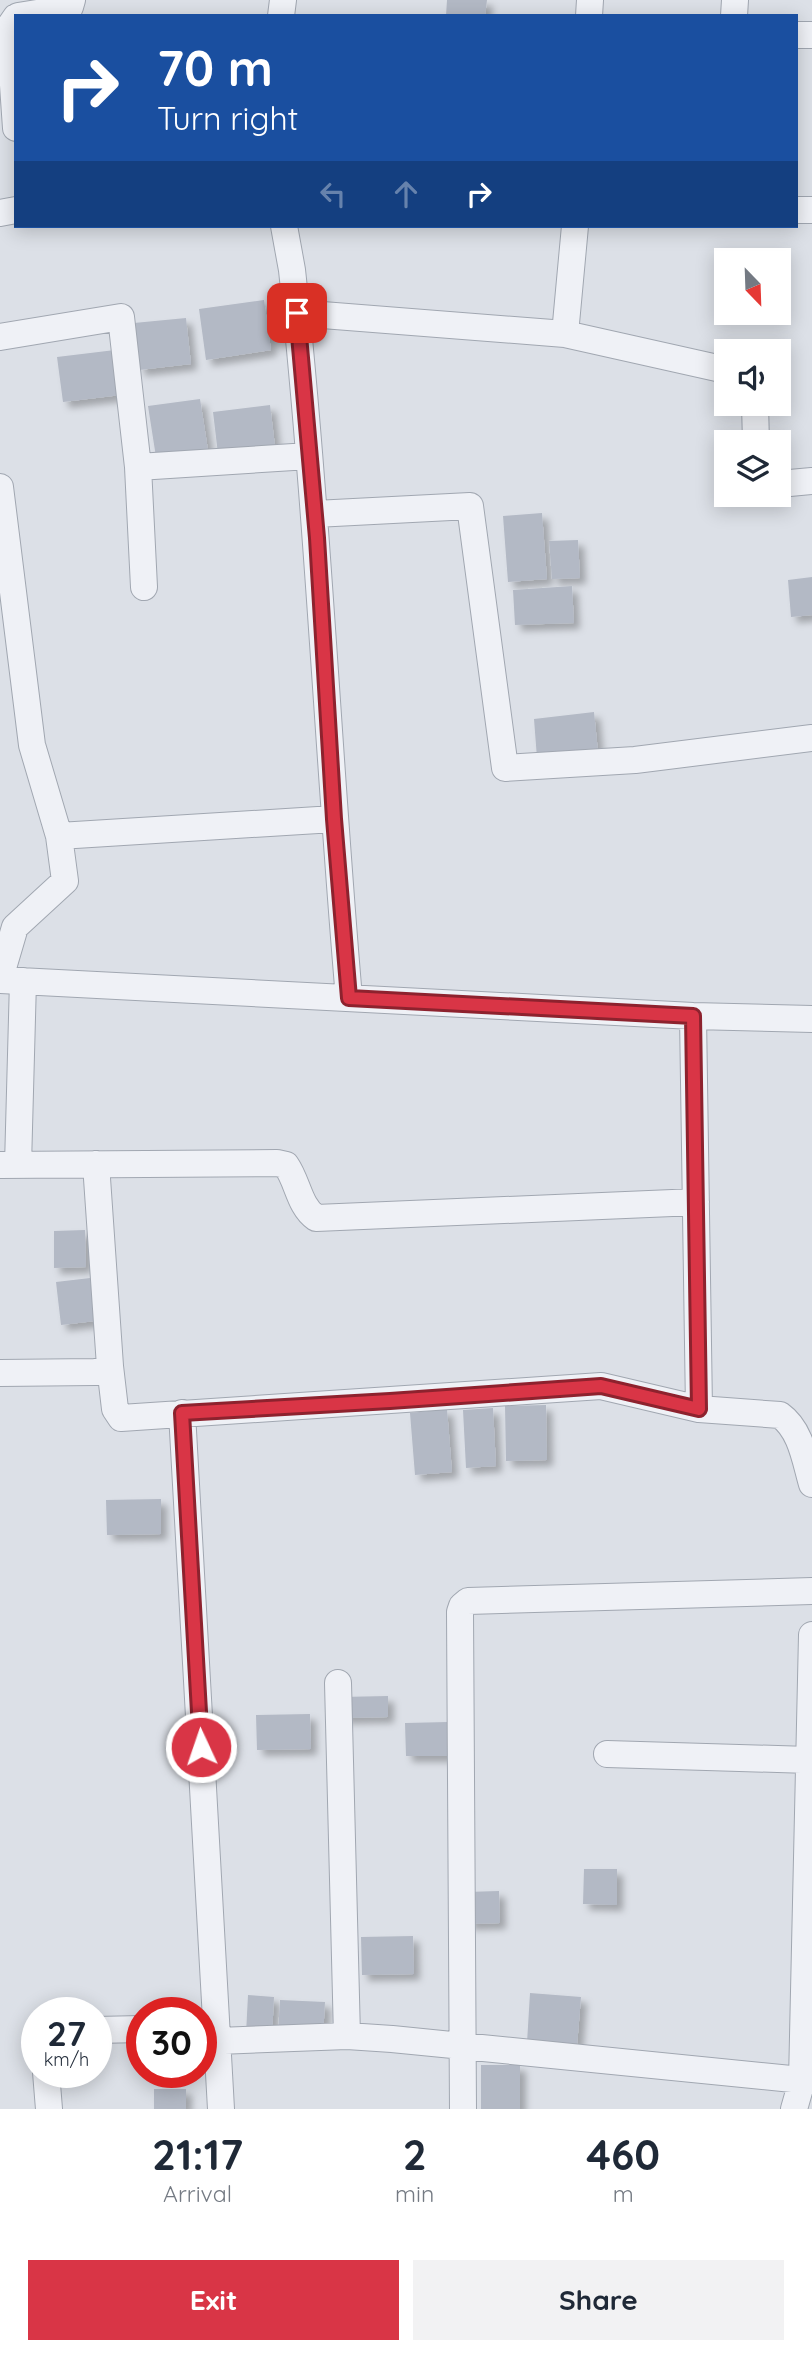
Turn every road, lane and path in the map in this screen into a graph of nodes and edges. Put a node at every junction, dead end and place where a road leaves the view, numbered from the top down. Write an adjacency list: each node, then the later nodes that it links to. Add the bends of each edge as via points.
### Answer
1 (72, 0): 2 (street, via 69,7)
2 (30, 14)
3 (14, 20): 4 (street, via 9,27)
4 (6, 77): 5 (street)
5 (14, 118)
6 (284, 228): 8 (street)
7 (575, 228): 9 (street)
8 (297, 313): 9 (street); 12 (street)
9 (565, 334): 11 (street)
10 (0, 337): 13 (street, via 121,317)
11 (714, 367)
12 (309, 456): 13 (street); 17 (street)
13 (138, 467): 18 (street)
14 (812, 481): 15 (street)
15 (791, 483)
16 (0, 487): 21 (street, via 32,745)
17 (315, 514): 19 (street, via 470,506 505,768 635,760); 20 (street)
18 (144, 587)
19 (812, 738)
20 (334, 819): 21 (street); 23 (street)
21 (60, 836): 22 (street, via 65,881 15,927)
22 (8, 979): 23 (street); 27 (street)
23 (349, 998): 24 (street)
24 (693, 1016): 25 (street); 28 (street)
25 (812, 1019)
26 (96, 1164): 27 (street); 28 (street, via 277,1163 292,1174 304,1206 316,1218); 29 (street)
27 (9, 1165)
28 (696, 1202): 31 (street)
29 (110, 1366): 30 (street, via 95,1372); 32 (street, via 115,1409 121,1418)
30 (0, 1373)
31 (699, 1409): 32 (street, via 601,1386); 33 (street, via 780,1415 797,1433)
32 (182, 1413): 40 (street)
33 (812, 1484)
34 (812, 1591): 43 (street, via 468,1601 462,1606)
35 (812, 1635): 38 (street)
36 (338, 1683): 42 (street)
37 (607, 1754): 38 (street)
38 (809, 1760): 39 (street)
39 (810, 1820): 45 (street)
40 (210, 1997)
41 (217, 2031): 42 (street)
42 (347, 2036): 43 (street)
43 (461, 2044): 45 (street); 49 (street)
44 (217, 2074): 48 (street)
45 (807, 2081): 50 (street)
46 (47, 2088): 47 (street)
47 (49, 2109)
48 (221, 2109)
49 (463, 2109)
50 (794, 2109)

